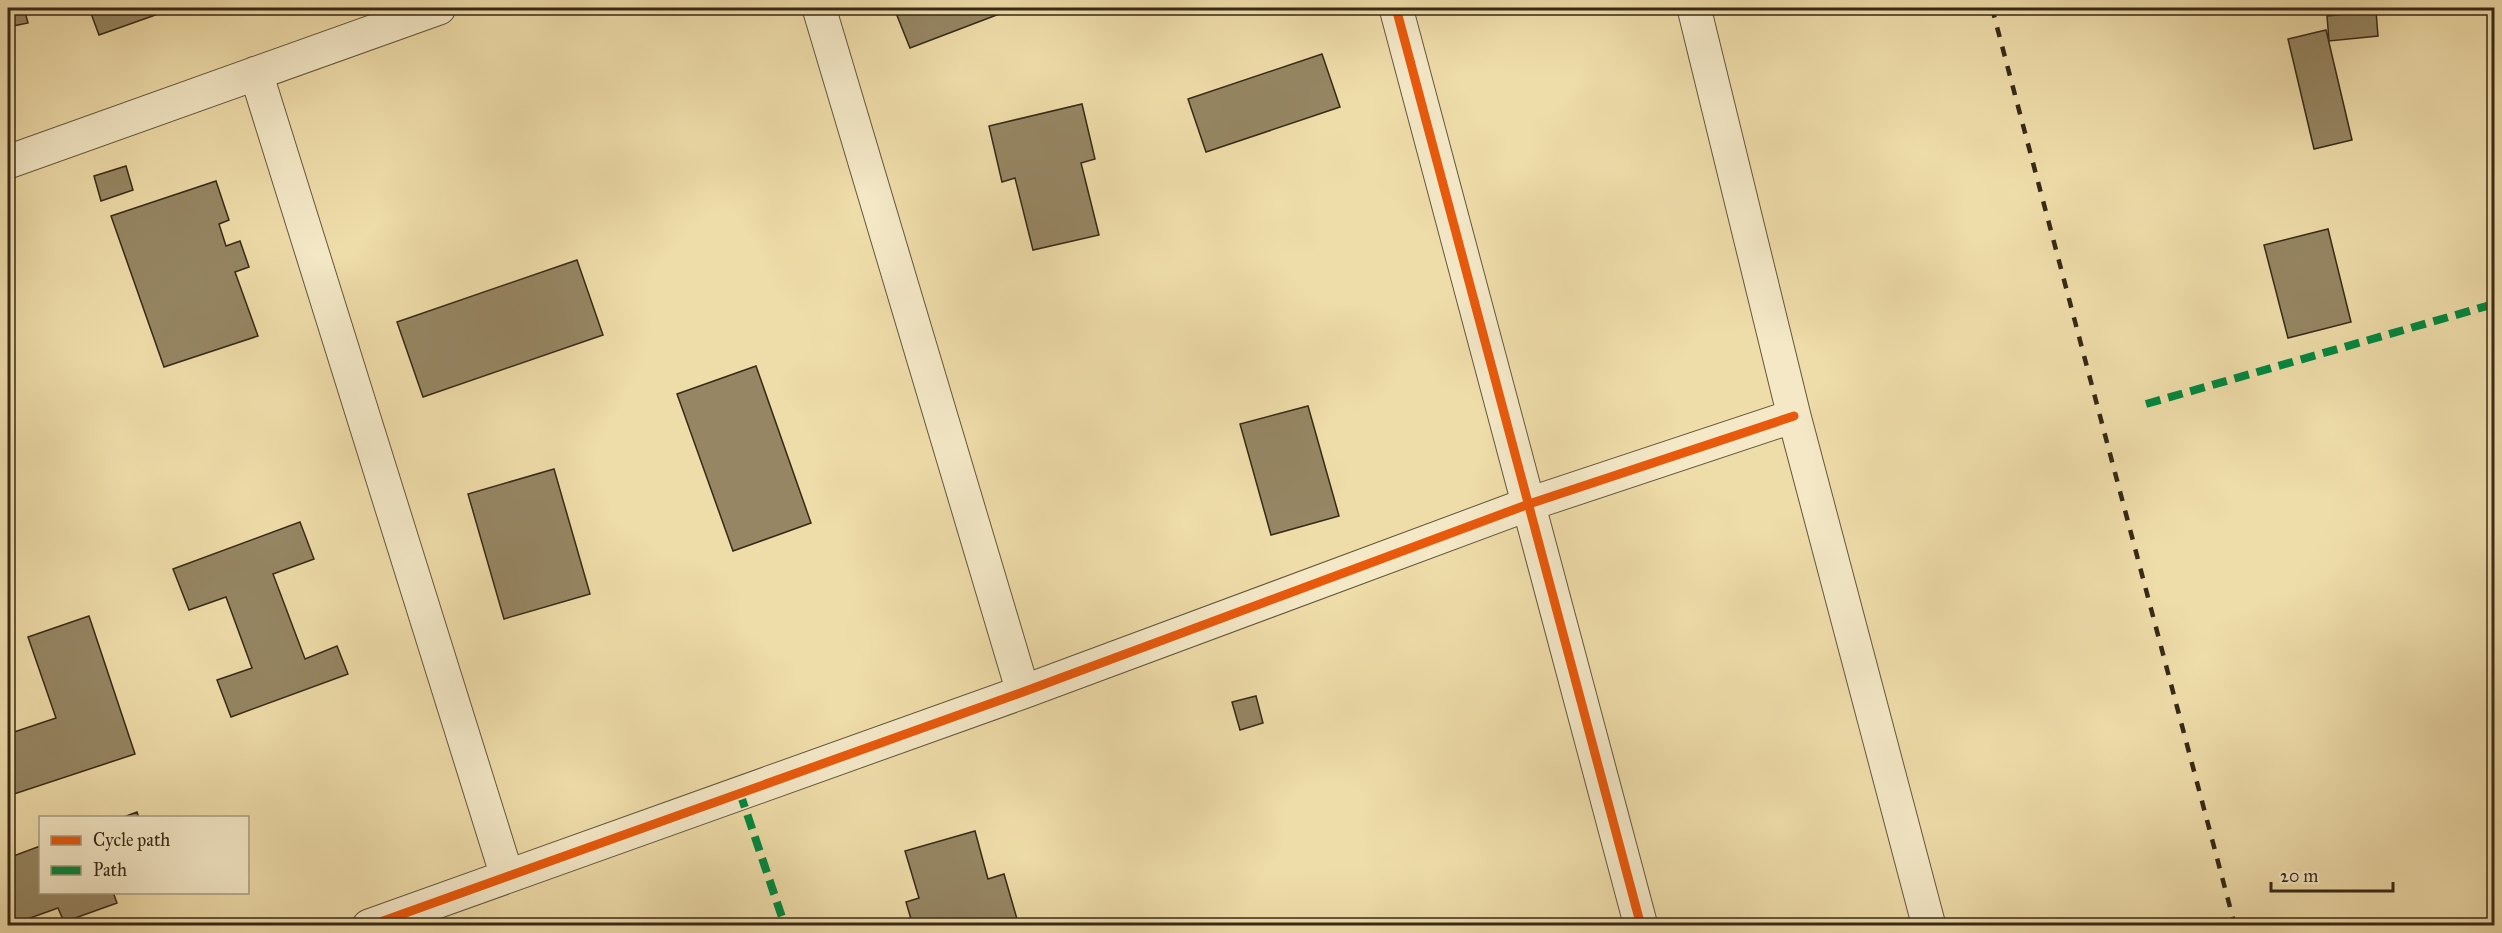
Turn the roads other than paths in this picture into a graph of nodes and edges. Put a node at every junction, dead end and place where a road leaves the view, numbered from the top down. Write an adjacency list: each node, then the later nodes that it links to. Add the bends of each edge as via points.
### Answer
1 (439, 8): 5 (street)
2 (819, 8): 9 (street)
3 (1396, 8): 8 (street)
4 (1694, 8): 7 (street)
5 (256, 73): 6 (street); 10 (street)
6 (8, 162)
7 (1794, 416): 8 (street); 13 (street)
8 (1529, 504): 9 (street); 12 (street)
9 (1023, 692): 10 (street)
10 (507, 876): 11 (street)
11 (369, 926)
12 (1641, 926)
13 (1929, 926)

